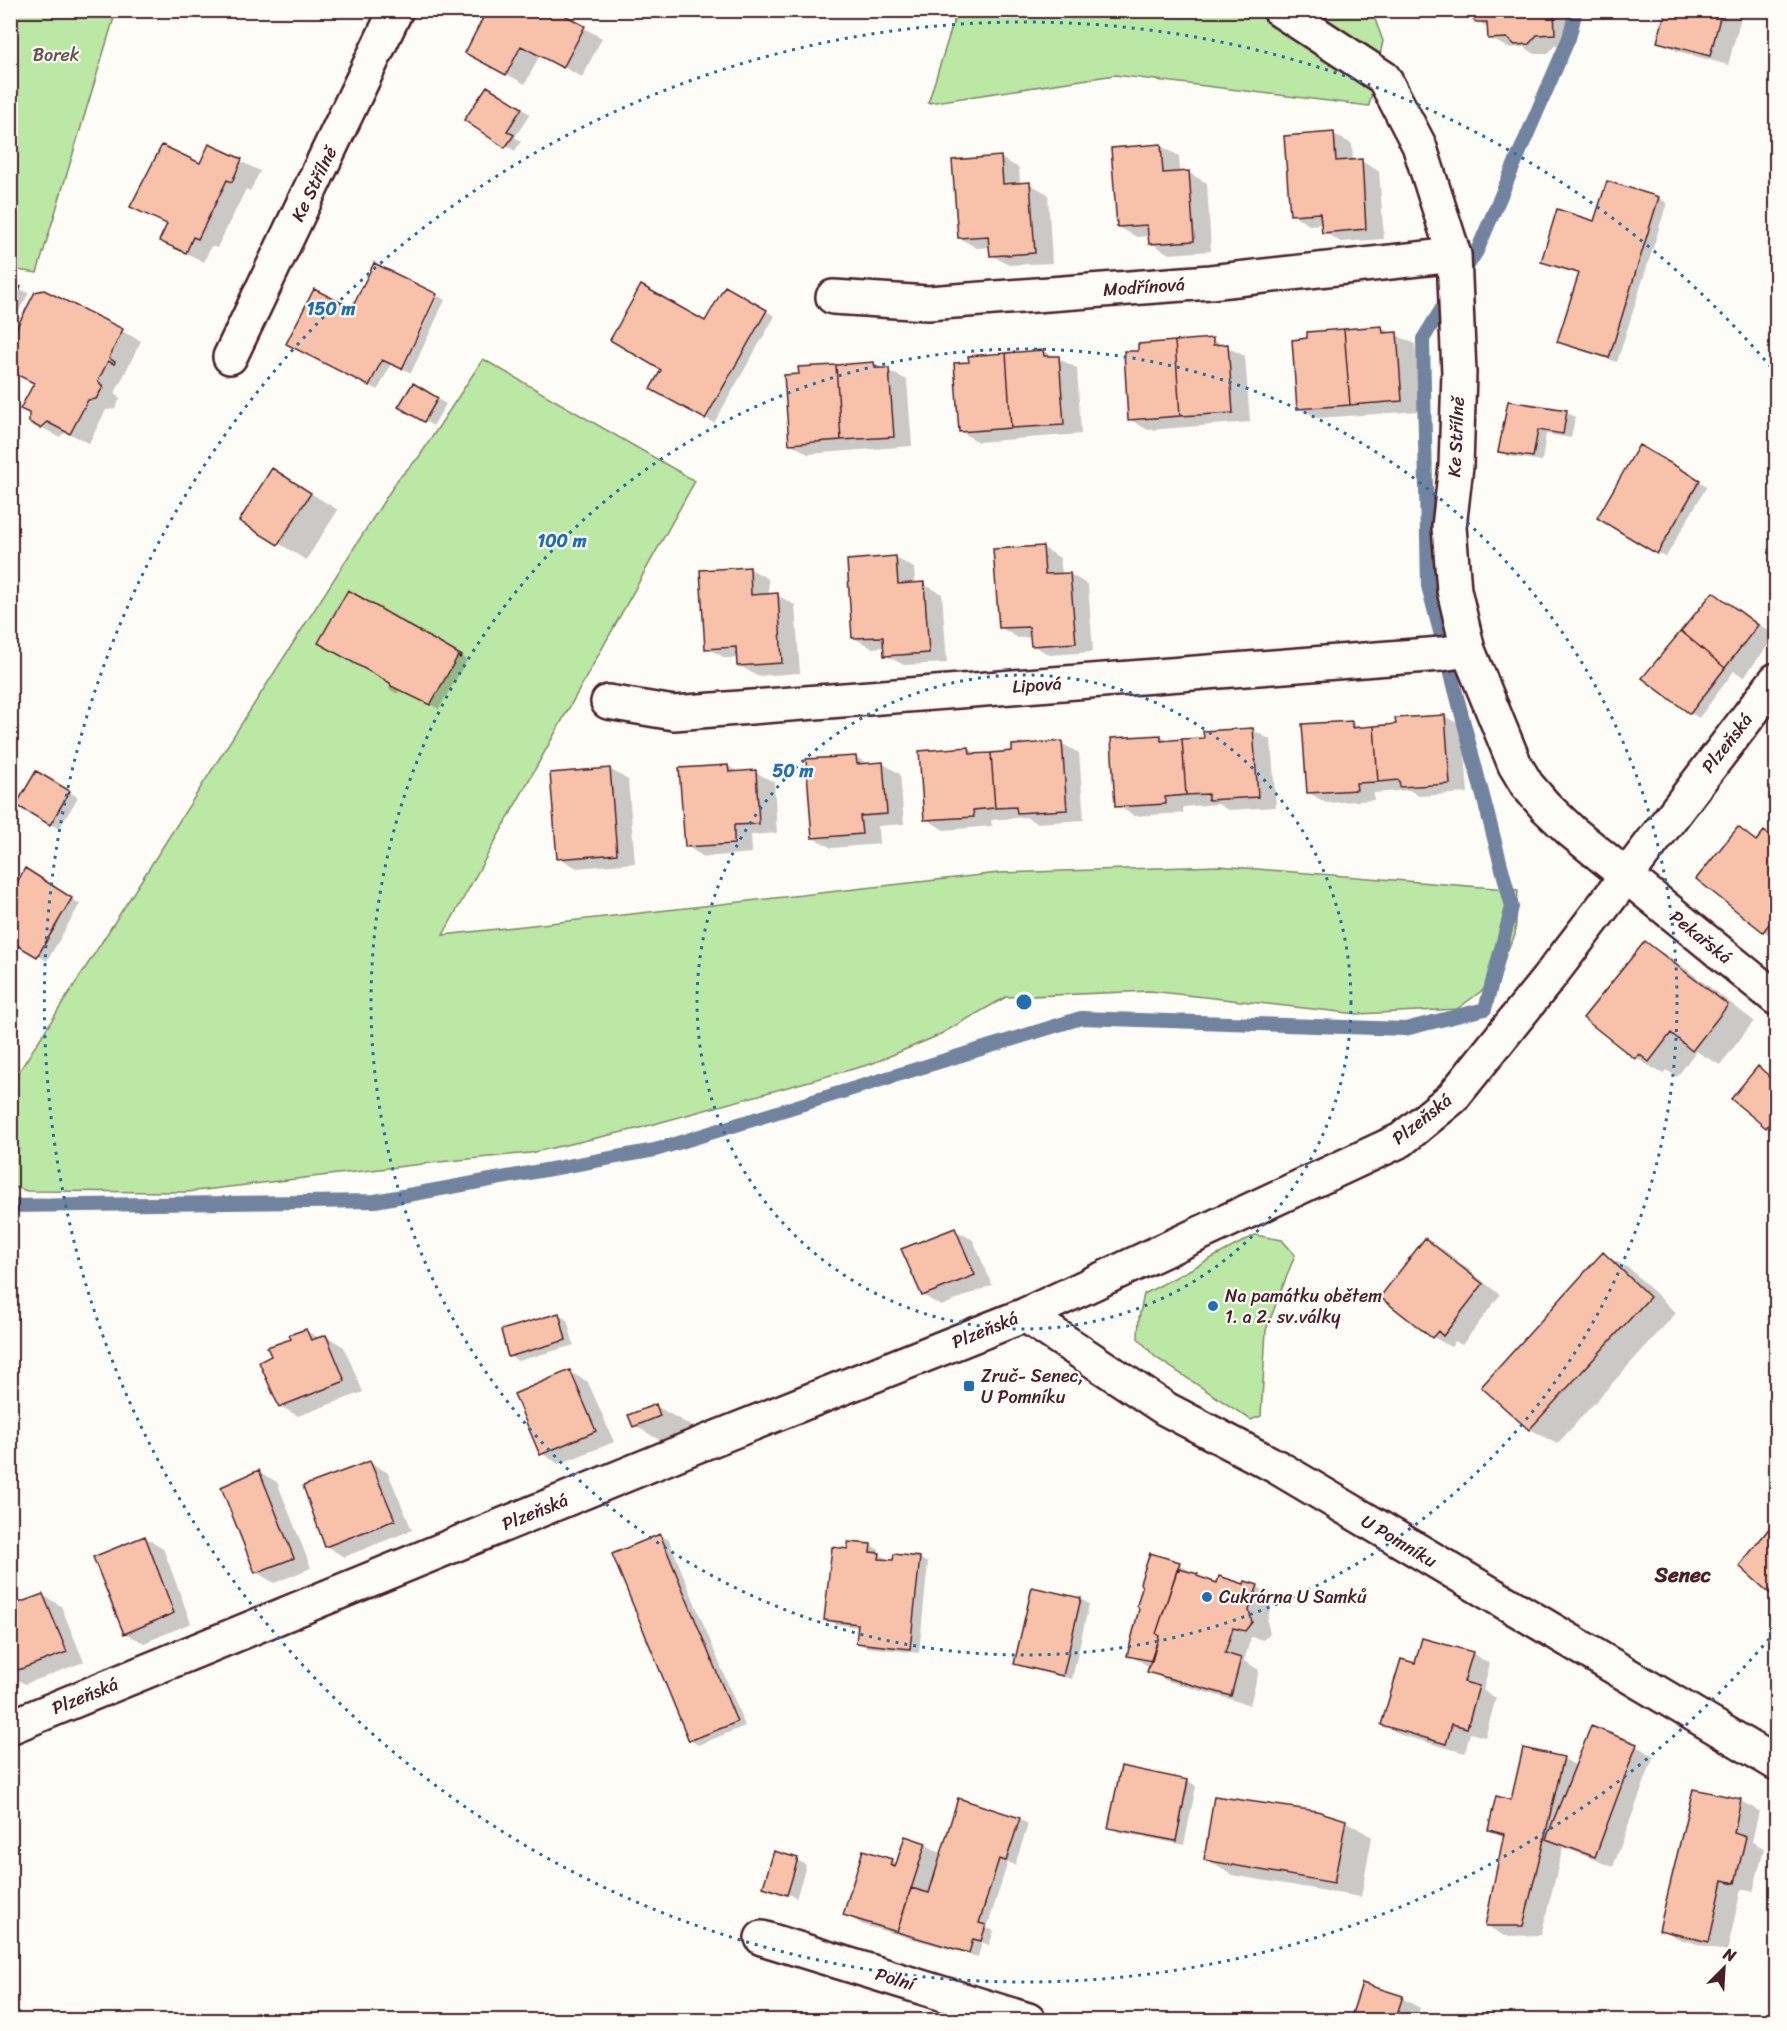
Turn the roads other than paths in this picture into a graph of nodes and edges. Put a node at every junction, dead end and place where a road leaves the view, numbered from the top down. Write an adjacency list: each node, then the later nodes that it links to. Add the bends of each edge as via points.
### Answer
1 (396, 10): 5 (street, Ke Střílně)
2 (1280, 10): 3 (street, Ke Střílně, via 1384,78 1419,145)
3 (1454, 255): 4 (street, Modřínová, via 1210,282 928,303); 6 (street, Ke Střílně, via 1459,374 1456,466 1449,527 1454,591)
4 (833, 297)
5 (231, 357)
6 (1468, 650): 8 (street, Lipová, via 674,713); 9 (street, Ke Střílně, via 1527,785 1571,831)
7 (1776, 680): 9 (street, Plzeňská)
8 (608, 702)
9 (1625, 875): 10 (street, Pekařská); 11 (street, Plzeňská, via 1452,1098 1401,1140)
10 (1776, 998)
11 (1025, 1315): 12 (street, Plzeňská); 13 (street, U Pomníku, via 1166,1409 1277,1467)
12 (10, 1727)
13 (1776, 1763)
14 (762, 1938): 15 (street, Polní)
15 (1028, 2020)

